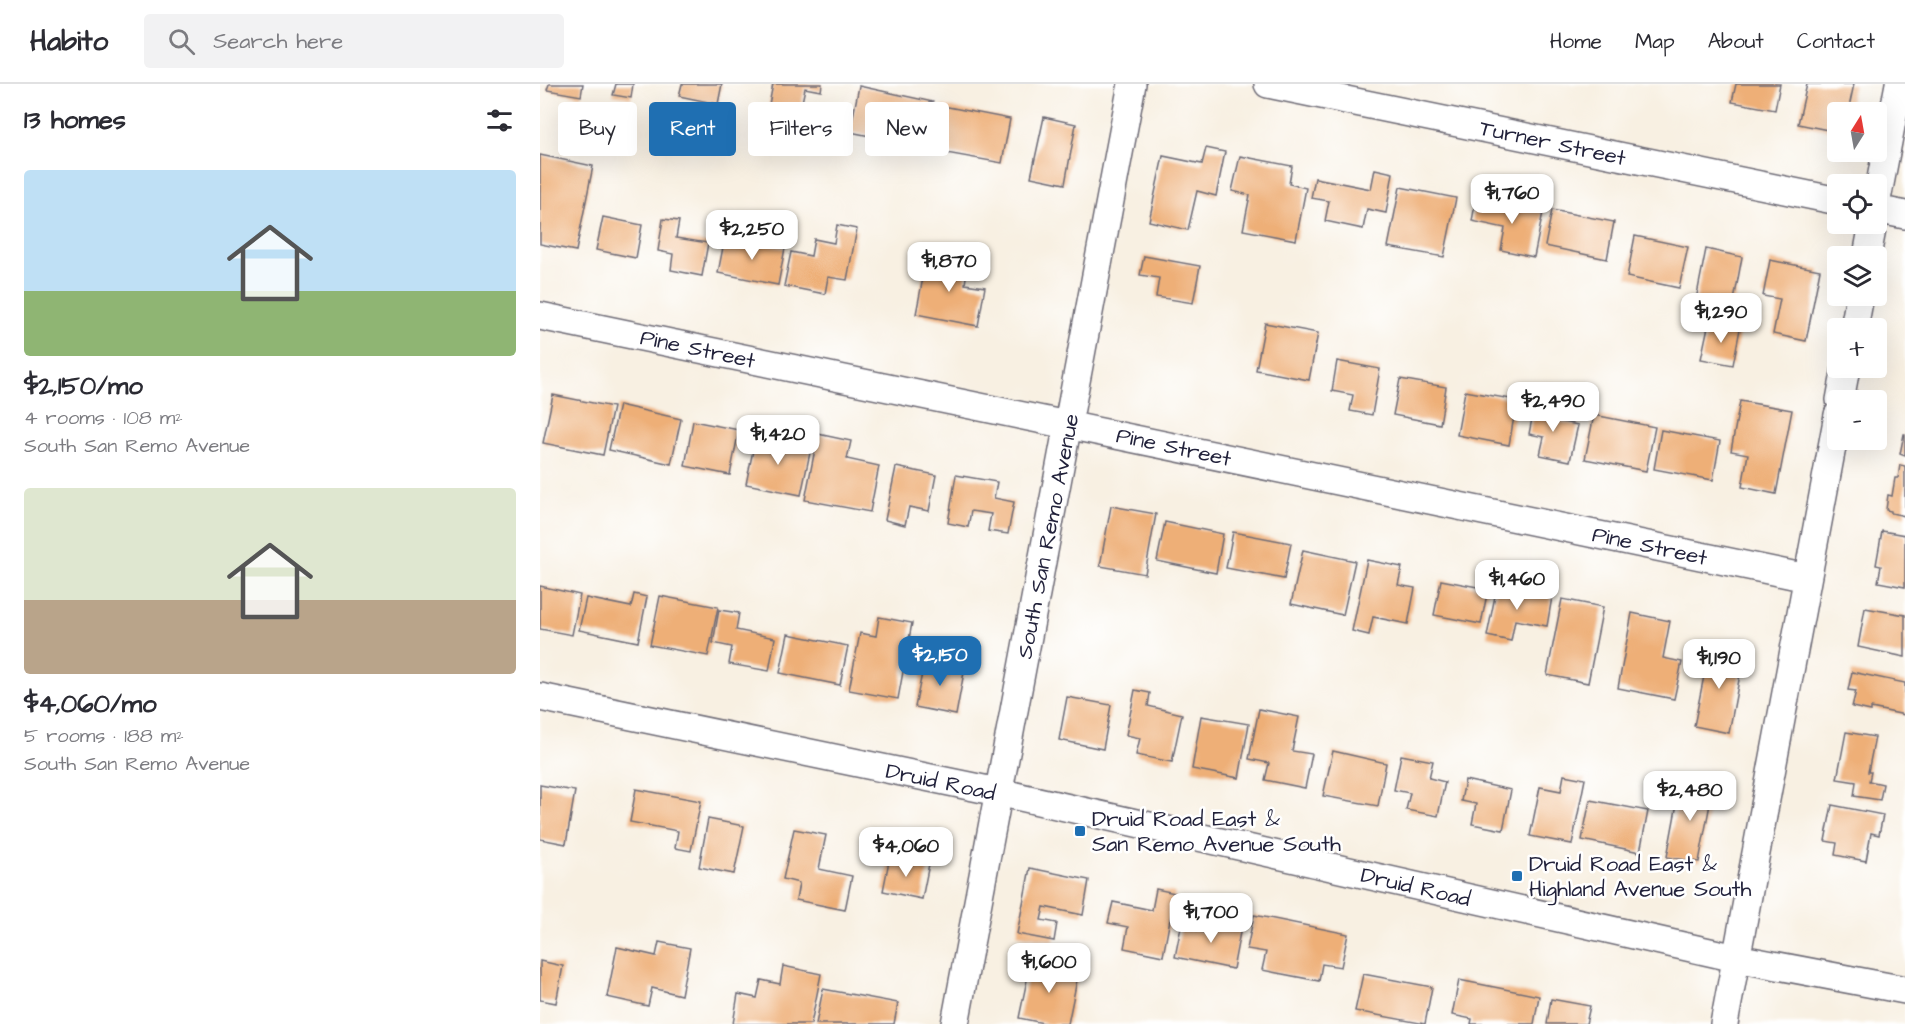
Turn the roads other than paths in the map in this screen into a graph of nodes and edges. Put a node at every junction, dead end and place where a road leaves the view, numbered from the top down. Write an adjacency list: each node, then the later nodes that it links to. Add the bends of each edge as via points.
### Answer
1 (1132, 84): 9 (street, South San Remo Avenue)
2 (1269, 84): 5 (street, Turner Street)
3 (1899, 84): 4 (street)
4 (1882, 174)
5 (1827, 199)
6 (1887, 210): 7 (street)
7 (1905, 215)
8 (540, 316): 9 (street, Pine Street)
9 (1068, 424): 11 (street, Pine Street); 13 (street, South San Remo Avenue)
10 (1831, 450): 11 (street)
11 (1807, 578): 14 (street)
12 (540, 697): 13 (street, Druid Road)
13 (998, 792): 14 (street, Druid Road); 16 (street, South San Remo Avenue)
14 (1736, 958): 15 (street, Druid Road); 17 (street)
15 (1905, 990)
16 (955, 1024)
17 (1724, 1024)

